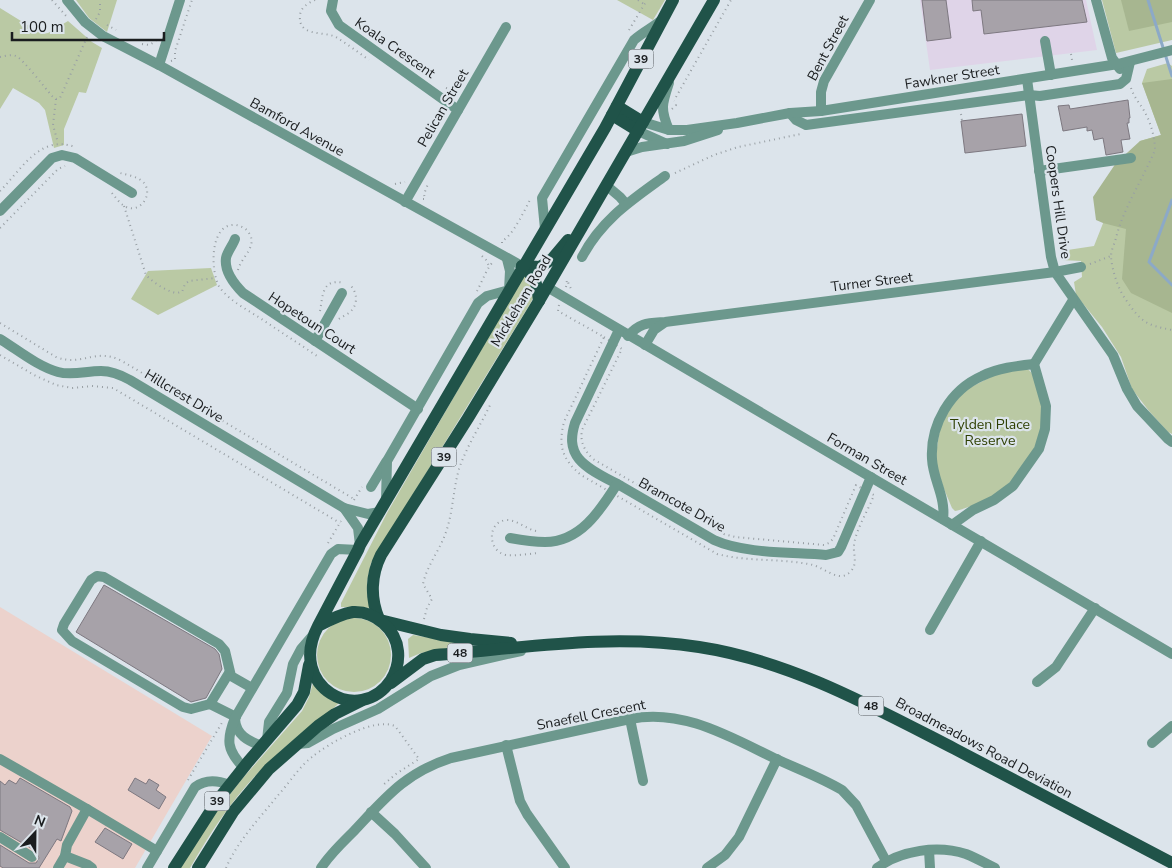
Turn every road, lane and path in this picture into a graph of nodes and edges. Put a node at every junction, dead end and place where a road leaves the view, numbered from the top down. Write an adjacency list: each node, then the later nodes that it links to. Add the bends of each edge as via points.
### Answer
1 (67, 0): 13 (street, Bamford Avenue)
2 (100, 0): 13 (path, via 100,12)
3 (180, 0): 27 (street)
4 (333, 0): 34 (street, Koala Crescent, via 331,11 339,25)
5 (638, 0): 6 (path, via 644,4)
6 (647, 0)
7 (673, 0): 11 (main road, Mickleham Road / 39)
8 (714, 0): 28 (main road, Mickleham Road / 39)
9 (870, 0): 36 (street, Bent Street, via 824,82)
10 (1096, 0): 26 (street, via 1112,58)
11 (662, 20): 35 (main road, Mickleham Road / 39); 66 (street, Mickleham Road, via 634,40 542,198)
12 (104, 24): 15 (path)
13 (92, 27): 27 (street, Bamford Avenue); 33 (path, via 62,94)
14 (506, 27): 34 (street, Pelican Street)
15 (120, 32)
16 (157, 39): 17 (path, via 146,45)
17 (135, 41)
18 (1045, 41): 29 (street)
19 (1171, 51): 24 (street, Fawkner Street)
20 (1071, 54): 23 (path)
21 (0, 57): 33 (path, via 16,56)
22 (175, 60): 25 (path)
23 (1072, 60)
24 (1130, 62): 26 (street, Fawkner Street); 31 (street)
25 (178, 64)
26 (1118, 64): 29 (street, Fawkner Street); 31 (street)
27 (159, 65): 60 (street, Bamford Avenue)
28 (673, 73): 41 (main road, Mickleham Road / 39); 42 (street, via 662,108)
29 (1051, 75): 30 (street, Fawkner Street)
30 (1027, 79): 32 (street, Coopers Hill Drive); 36 (street, Fawkner Street)
31 (1123, 81): 32 (street, via 1113,86); 68 (path, via 1143,109 1155,139 1155,150 1118,228)
32 (1029, 95): 37 (street, via 806,125); 51 (street, Coopers Hill Drive)
33 (56, 99): 44 (path, via 53,125)
34 (458, 110): 60 (street, Pelican Street)
35 (614, 111): 41 (main road); 66 (main road, Mickleham Road / 39)
36 (821, 111): 37 (street, Fawkner Street)
37 (790, 113): 40 (street, Fawkner Street)
38 (961, 113): 39 (path)
39 (962, 121)
40 (737, 123): 42 (street, Fawkner Street); 45 (street, Fawkner Street)
41 (641, 126): 42 (street, Fawkner Street); 45 (street); 47 (main road, Mickleham Road / 39)
42 (668, 130)
43 (808, 133): 53 (path, via 738,147)
44 (58, 143): 46 (path); 48 (path); 57 (path, via 38,150)
45 (668, 144): 47 (street, Fawkner Street)
46 (82, 149)
47 (626, 152): 56 (main road, Mickleham Road / 39)
48 (62, 155): 59 (street, via 75,158); 63 (street, via 52,158)
49 (1131, 158): 51 (street)
50 (68, 166): 65 (path, via 58,169)
51 (1039, 171): 73 (street, Coopers Hill Drive)
52 (120, 173): 62 (path, via 141,180 148,189 141,205 136,208)
53 (666, 176): 61 (street)
54 (407, 180): 55 (path, via 398,184)
55 (390, 182)
56 (607, 186): 61 (street); 64 (main road, Mickleham Road / 39)
57 (0, 191)
58 (112, 193): 62 (path)
59 (132, 193)
60 (405, 202): 70 (street, Bamford Avenue)
61 (626, 204): 69 (street, via 593,236)
62 (124, 206): 74 (path, via 149,278 176,293 182,292 189,281)
63 (0, 211)
64 (588, 217): 71 (main road, via 552,259 540,267); 75 (main road, Mickleham Road / 39)
65 (0, 228)
66 (545, 229): 71 (main road, Mickleham Road / 39)
67 (235, 239): 87 (street, Hopetoun Court, via 226,257 233,283)
68 (1111, 256): 72 (path); 84 (path, via 1123,296 1134,313 1146,323)
69 (582, 257)
70 (506, 259): 71 (street, Bamford Avenue); 76 (street, via 510,270)
71 (522, 266): 76 (main road, Mickleham Road / 39); 79 (main road, via 534,276)
72 (1081, 267): 73 (street, Turner Street)
73 (1055, 272): 80 (street, Coopers Hill Drive); 82 (street, Turner Street)
74 (216, 278)
75 (547, 287): 78 (street, Forman Street); 79 (main road, Mickleham Road / 39)
76 (508, 290): 93 (street, Mickleham Road, via 487,296 478,303); 100 (main road, Mickleham Road / 39)
77 (342, 293): 87 (street)
78 (563, 296): 81 (path, via 559,305); 83 (street, Forman Street)
79 (540, 300): 110 (main road, Mickleham Road / 39, via 381,555 372,582)
80 (1073, 300): 91 (street); 94 (street, Coopers Hill Drive, via 1113,355 1137,406)
81 (554, 305)
82 (665, 322): 85 (street, Turner Street, via 635,327); 89 (street, via 654,330)
83 (619, 330): 85 (street, Forman Street); 88 (street, Bramcote Drive)
84 (1172, 330)
85 (628, 336): 89 (street, Forman Street)
86 (0, 339): 101 (street, Hillcrest Drive, via 59,372 116,373)
87 (315, 341): 93 (street, Hopetoun Court)
88 (613, 343): 98 (street, Bramcote Drive, via 575,423 572,443 580,460); 98 (path, via 604,337 560,437 570,465 581,475); 99 (path, via 622,349 581,437 586,452 618,474 735,538 824,545 833,539 856,484)
89 (645, 345): 96 (street, Forman Street)
90 (0, 355): 103 (path, via 56,385 113,388)
91 (1034, 364): 102 (street, via 1008,367 982,376 966,385 946,407 932,442 933,468 944,501); 104 (street, via 1046,406 1045,429 1039,449 1013,486)
92 (494, 397): 109 (path, via 460,466 448,527 425,575 423,584 432,599)
93 (418, 408): 95 (street, Mickleham Road)
94 (1172, 442)
95 (387, 461): 97 (street); 100 (street, Mickleham Road)
96 (871, 477): 99 (street, Bramcote Drive); 102 (street, Forman Street)
97 (371, 487)
98 (614, 488): 99 (street, Bramcote Drive, via 725,545 826,555 834,554 841,547); 99 (path, via 717,554 807,564 822,567 837,576 851,571 856,560 854,544 874,495); 105 (street, via 586,525 566,539 545,542)
99 (865, 491)
100 (383, 506): 101 (street, Hillcrest Drive, via 368,514); 107 (main road, Mickleham Road / 39)
101 (344, 508): 107 (street, Hillcrest Drive, via 358,528)
102 (943, 519): 104 (street, Forman Street)
103 (340, 523)
104 (952, 525): 106 (street, Forman Street)
105 (510, 538)
106 (981, 541): 108 (street, Forman Street); 112 (street)
107 (359, 547): 111 (main road, Mickleham Road / 39); 119 (street, via 338,549 331,554)
108 (1095, 608): 114 (street, Forman Street); 117 (street, via 1056,667)
109 (424, 619)
110 (380, 620): 111 (main road, via 356,612 344,614); 113 (main road, Broadmeadows Road Deviation / 48, via 470,639); 118 (main road, 39, via 395,639 398,651 398,663)
111 (316, 630): 115 (main road, 39); 125 (street, via 293,664 287,693 269,722)
112 (930, 630)
113 (542, 645): 118 (main road, Broadmeadows Road Deviation / 48, via 435,655 423,659); 127 (street, via 444,670 420,681 378,709 308,743); 143 (main road, Broadmeadows Road Deviation / 48, via 618,641 673,644 732,653 794,672 891,716)
114 (1172, 654)
115 (309, 655): 120 (main road, via 311,669 327,692 340,698); 125 (main road, 39, via 307,683 298,705)
116 (229, 673): 119 (street); 121 (street); 121 (street, via 225,651 219,644 112,580 97,576 91,580 64,624 62,630 66,636 183,707 191,709)
117 (1037, 682)
118 (388, 685): 120 (main road, 39)
119 (252, 688): 122 (street)
120 (368, 698): 127 (main road, 39, via 335,714)
121 (210, 704): 122 (street)
122 (235, 718): 125 (street, via 239,734 248,741); 131 (street, via 228,743 234,758)
123 (630, 719): 128 (street, Snaefell Crescent); 130 (street, Snaefell Crescent, via 662,717 693,722); 132 (street)
124 (1172, 726): 126 (street)
125 (264, 743): 131 (main road, 39)
126 (1152, 743)
127 (298, 744): 148 (main road, 39, via 275,763 245,796)
128 (506, 746): 136 (street, Snaefell Crescent, via 451,758 424,768 402,783); 152 (street, via 520,801)
129 (0, 759): 135 (street)
130 (776, 759): 142 (street, Snaefell Crescent, via 833,784 850,798); 153 (street, via 739,837 725,855)
131 (243, 767): 133 (main road, 39)
132 (643, 781)
133 (229, 785): 139 (street, via 206,781 195,787); 147 (main road, 39)
134 (384, 785): 149 (path, via 419,759 396,726 383,724 354,732 312,757 243,839)
135 (87, 810): 139 (street); 140 (street, via 67,845)
136 (371, 812): 150 (street, Snaefell Crescent); 151 (street)
137 (0, 837): 141 (street)
138 (929, 850): 142 (street); 155 (street); 156 (street, via 966,854)
139 (157, 851): 146 (street)
140 (65, 856): 144 (street); 145 (street)
141 (32, 857)
142 (886, 862): 154 (street)
143 (1172, 863)
144 (58, 868)
145 (92, 868)
146 (147, 868)
147 (174, 868)
148 (198, 868)
149 (226, 868)
150 (321, 868)
151 (426, 868)
152 (565, 868)
153 (707, 868)
154 (877, 868)
155 (930, 868)
156 (994, 868)

